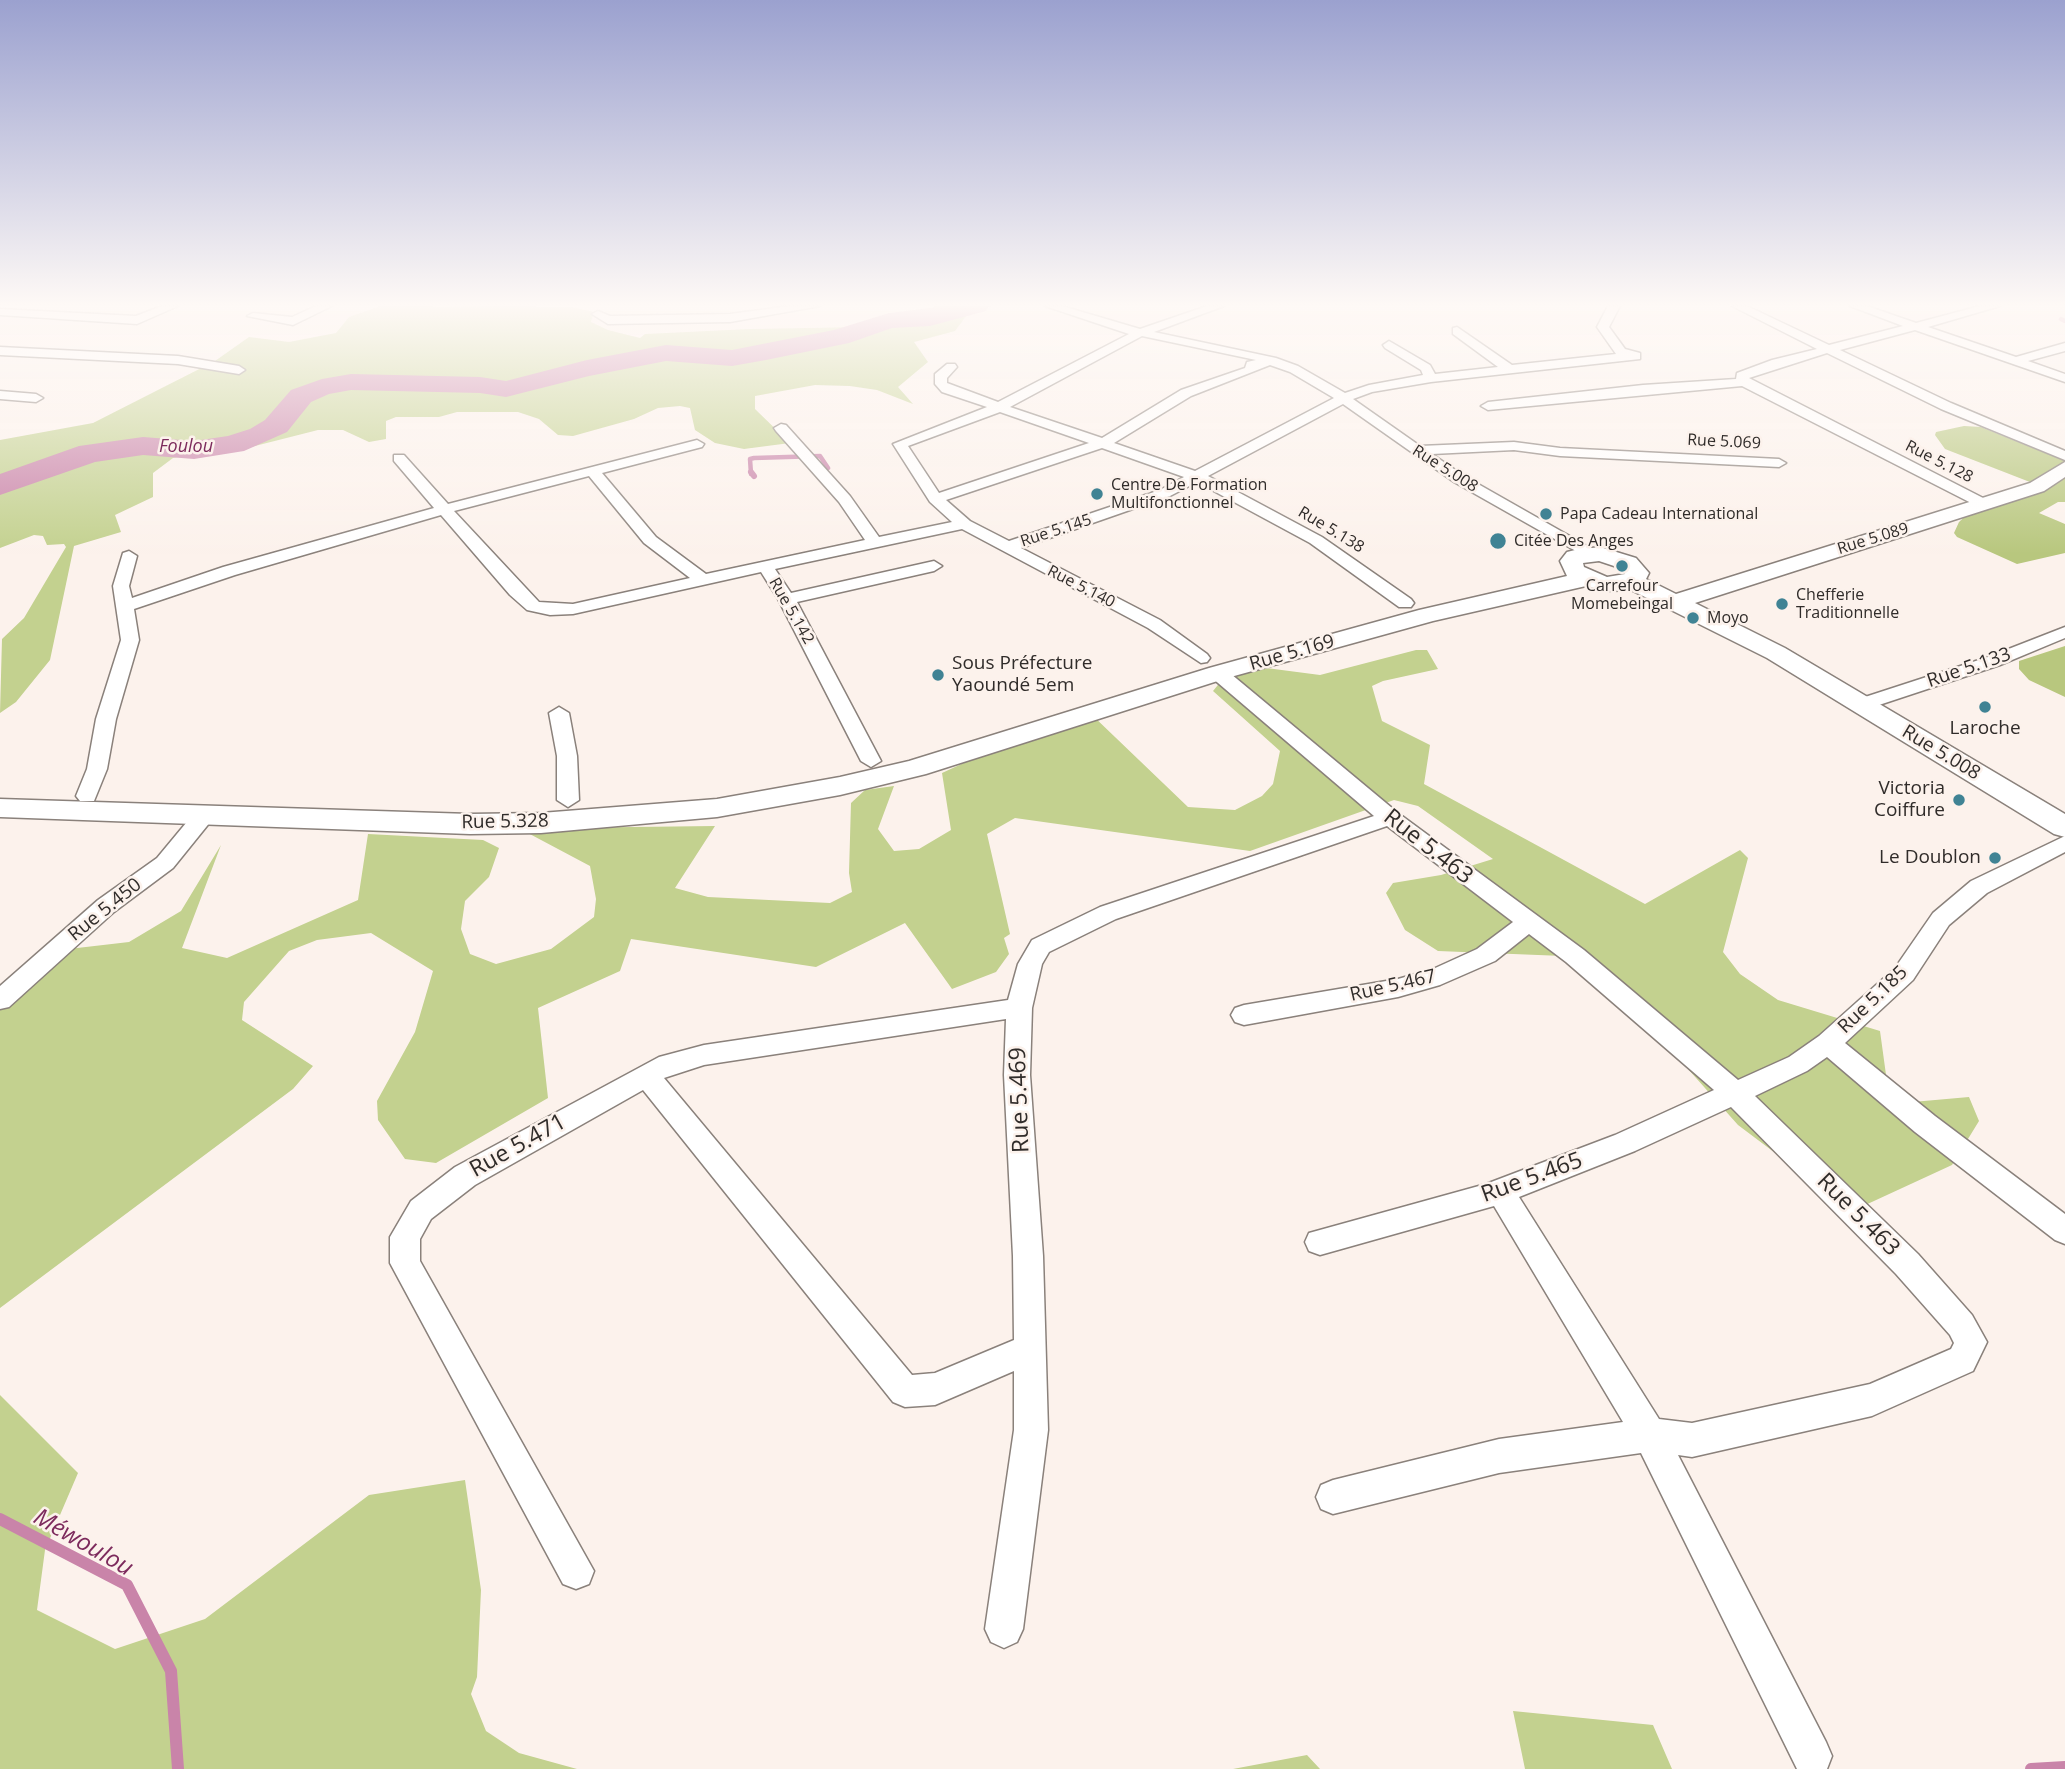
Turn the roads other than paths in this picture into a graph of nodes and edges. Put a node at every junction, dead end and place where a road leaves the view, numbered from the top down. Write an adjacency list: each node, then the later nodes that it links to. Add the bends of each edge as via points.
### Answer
1 (952, 389): 13 (street, Rue 5.138)
2 (1035, 389): 13 (street)
3 (1198, 389): 15 (street)
4 (1328, 389): 11 (street, Rue 5.008)
5 (1375, 389): 11 (street, Rue 5.145)
6 (1674, 389): 12 (street)
7 (1757, 389): 25 (street, Rue 5.128)
8 (1910, 389): 18 (street)
9 (0, 395): 10 (street)
10 (36, 398)
11 (1343, 398): 17 (street, Rue 5.008); 23 (street, Rue 5.145)
12 (1488, 406)
13 (998, 408): 15 (street, Rue 5.138); 24 (street, Rue 5.140, via 900,444)
14 (781, 428): 28 (street, via 845,499)
15 (1104, 443): 23 (street, Rue 5.138); 24 (street)
16 (698, 444): 22 (street)
17 (1416, 450): 20 (street, Rue 5.069, via 1514,446); 33 (street, Rue 5.008)
18 (2065, 456)
19 (399, 458): 26 (street)
20 (1779, 463)
21 (2065, 468): 25 (main road, Rue 5.089, via 2037,487)
22 (592, 470): 26 (street); 34 (street, via 650,540)
23 (1198, 477): 29 (street, Rue 5.145, via 1117,511); 37 (street, Rue 5.138, via 1316,540)
24 (935, 499): 27 (street, Rue 5.140)
25 (1984, 505): 36 (main road, Rue 5.089)
26 (446, 509): 34 (street, via 533,606 573,609); 38 (street, via 229,571)
27 (964, 524): 28 (street, Rue 5.142); 29 (street, Rue 5.140)
28 (874, 541): 31 (street, Rue 5.142)
29 (1005, 548): 40 (street, Rue 5.140, via 1154,624)
30 (128, 556): 38 (street, via 121,586)
31 (765, 566): 34 (street); 35 (street, Rue 5.142)
32 (934, 566): 35 (street)
33 (1582, 566): 36 (main road, Rue 5.008, via 1617,585 1634,577); 37 (main road, Rue 5.169); 40 (main road, Rue 5.169, via 1428,615)
34 (702, 579)
35 (786, 599): 44 (street, Rue 5.142)
36 (1682, 599): 41 (main road, Rue 5.008); 52 (main road, Rue 5.008)
37 (1405, 603): 40 (main road, Rue 5.169)
38 (123, 607): 46 (street, via 130,640)
39 (2065, 632): 41 (street, Rue 5.133)
40 (1210, 665): 43 (main road, Rue 5.169); 51 (street, Rue 5.463)
41 (1872, 701): 49 (main road, Rue 5.008)
42 (559, 713): 47 (street, via 567,756)
43 (1001, 735): 44 (main road, Rue 5.328); 50 (main road, Rue 5.328, via 916,768 717,808 505,823)
44 (872, 761): 47 (main road, Rue 5.328, via 718,788)
45 (0, 790): 46 (main road, Rue 5.328)
46 (86, 796): 47 (main road, Rue 5.328, via 476,807)
47 (568, 800)
48 (0, 808): 50 (main road, Rue 5.328)
49 (2065, 814)
50 (204, 816): 55 (street, Rue 5.450, via 165,863 106,906)
51 (1390, 818): 54 (street, Rue 5.463); 56 (street, Rue 5.469, via 1108,913 1066,932 1040,946 1030,964)
52 (2065, 827)
53 (2065, 843): 58 (street, Rue 5.185, via 1979,887 1960,902 1941,919 1904,974)
54 (1528, 923): 57 (street, Rue 5.467, via 1486,955 1440,976 1398,989); 60 (street, Rue 5.463, via 1576,956)
55 (0, 1000)
56 (1019, 1008): 59 (street, Rue 5.471, via 704,1055); 64 (street, Rue 5.469, via 1017,1075)
57 (1244, 1015)
58 (1828, 1043): 60 (street, Rue 5.185, via 1798,1064); 62 (street)
59 (646, 1075): 64 (street, via 905,1391 935,1389); 67 (street, Rue 5.471, via 465,1176 421,1210 405,1237 405,1264)
60 (1736, 1094): 61 (street, Rue 5.465); 65 (street, Rue 5.463, via 1907,1264 1971,1342 1962,1360 1872,1400 1692,1440)
61 (1500, 1191): 63 (street, Rue 5.465); 65 (street)
62 (2065, 1231)
63 (1320, 1242)
64 (1031, 1348): 68 (street, Rue 5.469, via 1031,1430)
65 (1650, 1435): 66 (street, Rue 5.463, via 1499,1456); 69 (street)
66 (1333, 1497)
67 (576, 1572)
68 (1004, 1629)
69 (1812, 1756)

